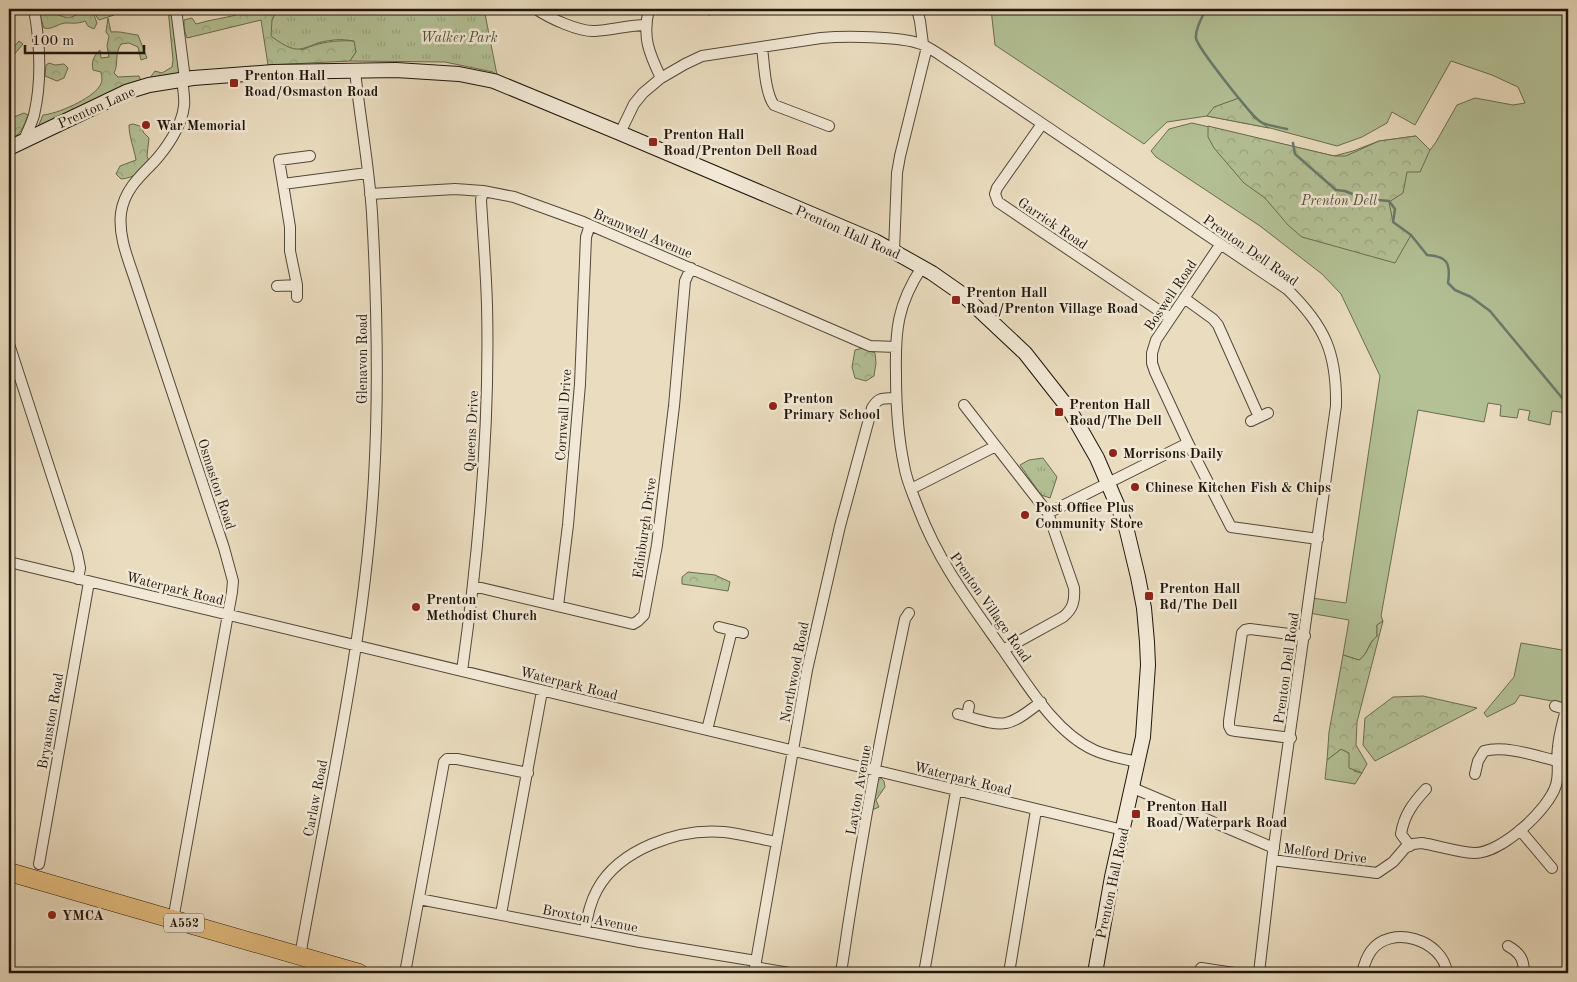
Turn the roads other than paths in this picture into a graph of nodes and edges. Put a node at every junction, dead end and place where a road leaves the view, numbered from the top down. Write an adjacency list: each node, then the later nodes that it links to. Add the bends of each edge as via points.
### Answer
1 (34, 9): 15 (street, via 39,88 34,117)
2 (176, 9): 11 (street, Osmaston Road)
3 (536, 9): 6 (street, via 582,30)
4 (649, 9): 6 (street)
5 (917, 9): 7 (street)
6 (646, 25): 10 (street, via 646,44)
7 (925, 46): 8 (street, Prenton Dell Road, via 907,40 837,37); 12 (street, Prenton Dell Road); 24 (street, via 897,173)
8 (762, 47): 10 (street, Prenton Dell Road, via 702,56); 13 (street, via 768,90 774,105)
9 (356, 71): 11 (street, Prenton Hall Road, via 272,72); 14 (street, Prenton Hall Road, via 458,74 494,81); 18 (street, Glenavon Road)
10 (661, 78): 14 (street, Prenton Dell Road, via 634,104)
11 (185, 79): 15 (street, Prenton Lane, via 126,92); 49 (street, Osmaston Road, via 184,107 175,132 167,147 131,187 121,211 120,226 224,548 233,581)
12 (1042, 124): 23 (street, Prenton Dell Road); 31 (street, Garrick Road, via 997,188 998,202)
13 (829, 126)
14 (620, 133): 24 (street, Prenton Hall Road)
15 (24, 140): 16 (street, Prenton Lane)
16 (9, 148)
17 (310, 156): 19 (street, via 279,160)
18 (368, 173): 19 (street); 21 (street, Glenavon Road)
19 (283, 184): 27 (street)
20 (482, 191): 21 (street, Bramwell Avenue, via 455,189); 22 (street, Bramwell Avenue, via 514,197); 46 (street, Queens Drive, via 487,369)
21 (370, 194): 54 (street, Glenavon Road, via 377,354 374,478 367,569)
22 (590, 225): 26 (street, Bramwell Avenue); 47 (street, Cornwall Drive, via 586,236 580,384)
23 (1220, 245): 30 (street, Boswell Road); 42 (street, Prenton Dell Road, via 1286,289 1302,304 1316,320 1334,361 1336,406)
24 (894, 251): 25 (street, Prenton Hall Road)
25 (922, 267): 33 (street, Prenton Village Road, via 900,308); 39 (street, Prenton Hall Road, via 962,294 1025,353 1069,409)
26 (691, 268): 33 (street, Bramwell Avenue, via 870,346); 47 (street, Edinburgh Drive, via 685,281 674,406 657,544 644,615 633,624)
27 (297, 285): 28 (street); 29 (street)
28 (277, 286)
29 (297, 297)
30 (1184, 298): 31 (street, Boswell Road); 36 (street, via 1218,325)
31 (1170, 318): 37 (street, Boswell Road, via 1152,347 1152,363)
32 (9, 344): 44 (street, via 77,553)
33 (896, 347): 34 (street, Prenton Village Road)
34 (896, 398): 40 (street, Prenton Village Road, via 904,466); 64 (street, Northwood Road, via 880,399 872,408 822,603)
35 (964, 405): 38 (street)
36 (1259, 417)
37 (1188, 443): 39 (street); 42 (street, Boswell Road, via 1231,527)
38 (996, 446): 40 (street); 41 (street)
39 (1108, 484): 41 (street); 66 (street, Prenton Hall Road, via 1126,527 1144,608 1148,665)
40 (911, 489): 55 (street, Prenton Village Road, via 940,557)
41 (1048, 513): 55 (street, via 1074,588 1074,605 1063,617)
42 (1318, 539): 53 (street, Prenton Dell Road)
43 (9, 562): 44 (street, Waterpark Road)
44 (78, 579): 45 (street, Waterpark Road)
45 (89, 582): 49 (street, Waterpark Road); 80 (street, Bryanston Road)
46 (473, 586): 47 (street, Edinburgh Drive); 56 (street, Queens Drive)
47 (558, 606)
48 (910, 613): 67 (street, Layton Avenue, via 905,619)
49 (229, 615): 54 (street, Waterpark Road); 85 (street, Osmaston Road)
50 (719, 627): 51 (street)
51 (732, 630): 52 (street); 62 (street)
52 (743, 633)
53 (1305, 636): 63 (street, Prenton Dell Road); 63 (street, via 1245,630 1229,721 1231,730)
54 (356, 646): 56 (street, Waterpark Road); 88 (street, Carlaw Road)
55 (1003, 650): 58 (street, Prenton Village Road)
56 (462, 671): 57 (street, Waterpark Road)
57 (542, 691): 62 (street, Waterpark Road); 68 (street)
58 (1041, 702): 61 (street, via 1005,724); 66 (street, Prenton Village Road, via 1066,732 1094,750)
59 (1556, 706): 60 (street)
60 (1567, 710): 65 (street)
61 (965, 712)
62 (707, 730): 64 (street, Waterpark Road)
63 (1291, 738): 78 (street, Prenton Dell Road)
64 (793, 750): 67 (street, Waterpark Road); 76 (street, Northwood Road)
65 (1557, 761): 69 (street, via 1522,753 1484,750); 75 (street, via 1558,774 1552,796)
66 (1138, 762): 70 (street, Prenton Hall Road)
67 (875, 770): 72 (street, Waterpark Road); 94 (street, Layton Avenue)
68 (528, 773): 83 (street, via 458,759 444,762); 84 (street)
69 (1476, 774)
70 (1133, 788): 74 (street, Prenton Hall Road); 78 (street)
71 (1426, 789): 77 (street, via 1412,796 1403,821 1401,834)
72 (956, 790): 73 (street, Waterpark Road); 95 (street)
73 (1036, 810): 74 (street, Waterpark Road); 96 (street)
74 (1123, 830): 97 (street, Prenton Hall Road)
75 (1520, 830): 77 (street, via 1493,848 1475,853 1422,843); 81 (street)
76 (777, 842): 86 (street, via 724,832 702,832 685,833 653,843 636,852 597,889); 89 (street, Northwood Road)
77 (1410, 846): 79 (street, Melford Drive, via 1377,873)
78 (1274, 848): 79 (street, Prenton Dell Road)
79 (1272, 860): 99 (street, Prenton Dell Road)
80 (39, 864)
81 (1552, 868)
82 (9, 872): 85 (highway, A552)
83 (419, 899): 84 (street, Broxton Avenue); 92 (street)
84 (501, 914): 86 (street, Broxton Avenue)
85 (173, 920): 88 (highway, A552)
86 (584, 931): 89 (street, Broxton Avenue)
87 (1508, 946): 102 (street, via 1522,957)
88 (300, 956): 91 (highway, A552)
89 (755, 967): 93 (street)
90 (1201, 968): 98 (street)
91 (359, 973)
92 (405, 973)
93 (789, 973)
94 (841, 973)
95 (924, 973)
96 (1009, 973)
97 (1095, 973)
98 (1234, 973)
99 (1258, 973)
100 (1362, 973): 101 (street, via 1371,950 1389,939 1403,938 1423,942 1436,950 1445,962)
101 (1447, 973)
102 (1524, 973)

